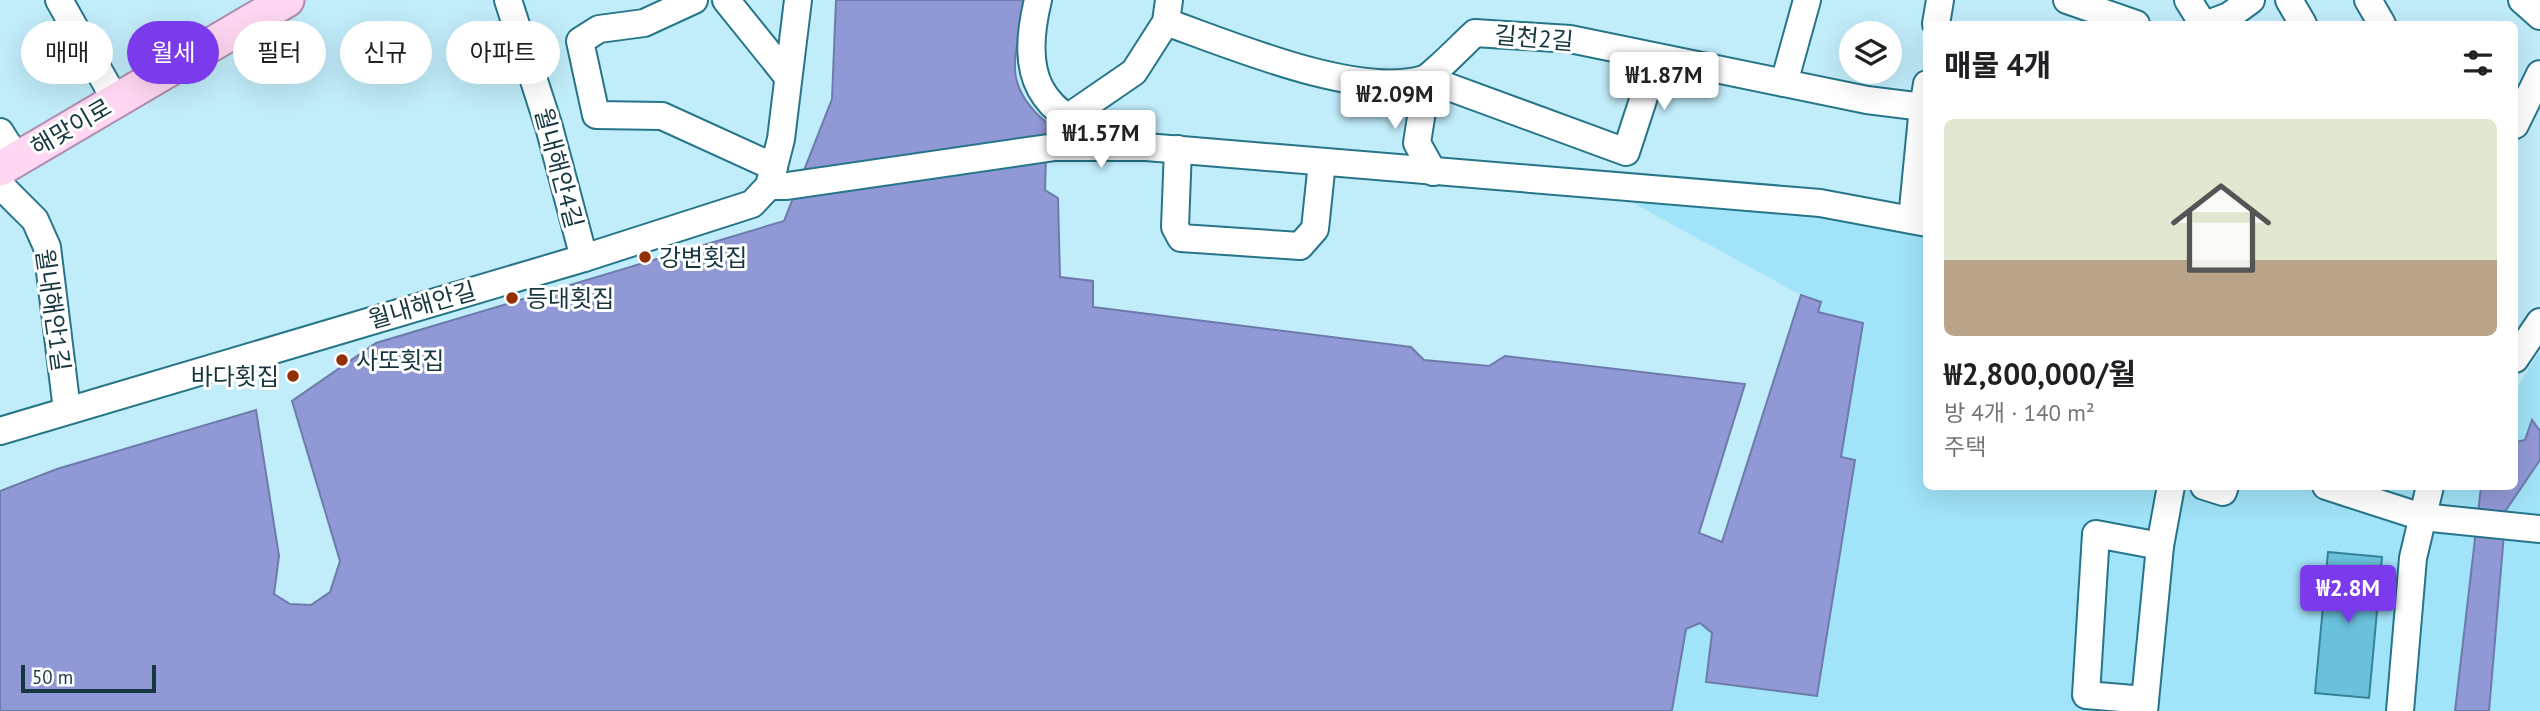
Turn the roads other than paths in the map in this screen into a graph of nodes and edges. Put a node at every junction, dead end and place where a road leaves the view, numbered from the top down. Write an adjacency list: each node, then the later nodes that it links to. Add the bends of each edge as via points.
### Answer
1 (59, 0): 30 (street)
2 (288, 0): 30 (main road, 해맞이로)
3 (508, 0): 41 (street, 월내해안4길)
4 (694, 0): 39 (street, via 644,23 598,29 580,41 596,115 662,116)
5 (726, 0): 25 (street)
6 (798, 0): 25 (street)
7 (1038, 0): 31 (street, via 1031,68 1042,95)
8 (1807, 0): 27 (street)
9 (1940, 0): 18 (street)
10 (2067, 0): 19 (street)
11 (2188, 0): 20 (street)
12 (2251, 0): 21 (street)
13 (2289, 0): 22 (street)
14 (2368, 0): 23 (street)
15 (2522, 0): 17 (street)
16 (1168, 11): 26 (street, via 1303,70 1377,83); 31 (street, via 1134,72)
17 (2540, 16)
18 (1936, 21)
19 (2127, 21)
20 (2204, 21)
21 (2215, 21)
22 (2301, 21)
23 (2380, 21)
24 (1657, 57): 26 (street, 길천2길, via 1570,39 1475,33); 26 (street, via 1626,152); 27 (street, 길천2길)
25 (788, 77): 39 (street)
26 (1427, 79): 38 (street, via 1417,143)
27 (1783, 83): 29 (street, 길천2길)
28 (2536, 92): 32 (street)
29 (1923, 99)
30 (116, 101): 36 (main road, 해맞이로)
31 (1067, 118): 34 (street, via 1113,141)
32 (2518, 120)
33 (1923, 122): 40 (street, 길천2길)
34 (1146, 147): 35 (street); 39 (street, via 1055,147)
35 (1178, 149): 37 (street); 37 (street, via 1175,227 1181,238 1300,246 1315,229)
36 (4, 161): 44 (street, 월내해안1길, via 47,247)
37 (1322, 162): 38 (street)
38 (1433, 172): 40 (street, via 1821,203)
39 (777, 180): 41 (street, 월내해안길, via 752,204)
40 (1910, 219)
41 (584, 258): 44 (street, 월내해안길)
42 (2540, 323): 43 (street)
43 (2518, 355)
44 (67, 410): 45 (street, 월내해안길)
45 (0, 431)
46 (2170, 490): 51 (street)
47 (2338, 490): 49 (street)
48 (2429, 490): 49 (street)
49 (2422, 517): 50 (street); 53 (street, via 2413,558)
50 (2535, 528)
51 (2160, 546): 52 (street); 52 (street, via 2096,534 2087,695)
52 (2145, 706)
53 (2400, 711)

